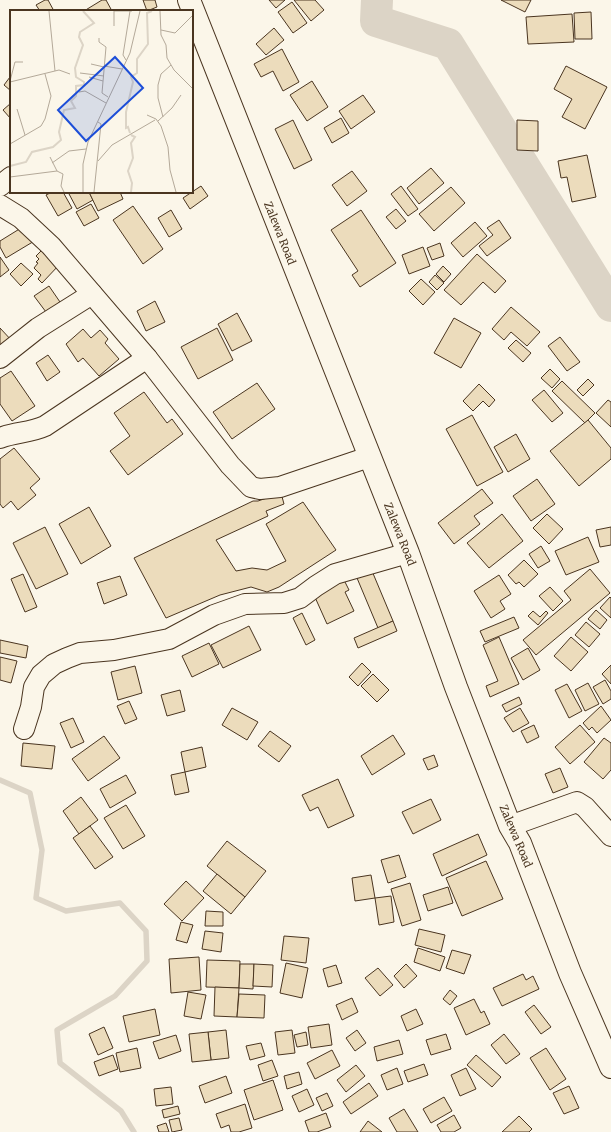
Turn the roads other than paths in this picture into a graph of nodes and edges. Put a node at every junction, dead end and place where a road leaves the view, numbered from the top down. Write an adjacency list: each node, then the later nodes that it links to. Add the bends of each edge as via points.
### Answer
1 (189, 0): 2 (highway, Zalewa Road)
2 (191, 10)
3 (193, 18): 4 (highway, Zalewa Road)
4 (196, 32): 12 (highway, Zalewa Road)
5 (10, 178): 6 (street)
6 (0, 186)
7 (1, 208): 8 (street, via 21,218 51,246)
8 (92, 294): 9 (street, via 38,328); 10 (street)
9 (0, 358)
10 (146, 358): 11 (street, via 45,426 33,432 9,434); 12 (street, via 251,488 280,487)
11 (0, 438)
12 (369, 457): 13 (highway, Zalewa Road)
13 (408, 553): 14 (street, via 336,574 300,598 284,603 245,604 214,615 169,639 114,650 80,653 67,658 54,664 41,675 34,687); 15 (highway, Zalewa Road)
14 (24, 729)
15 (510, 826): 16 (street, via 577,802 585,807); 17 (highway, Zalewa Road, via 520,843 570,973)
16 (611, 836)
17 (611, 1067)

